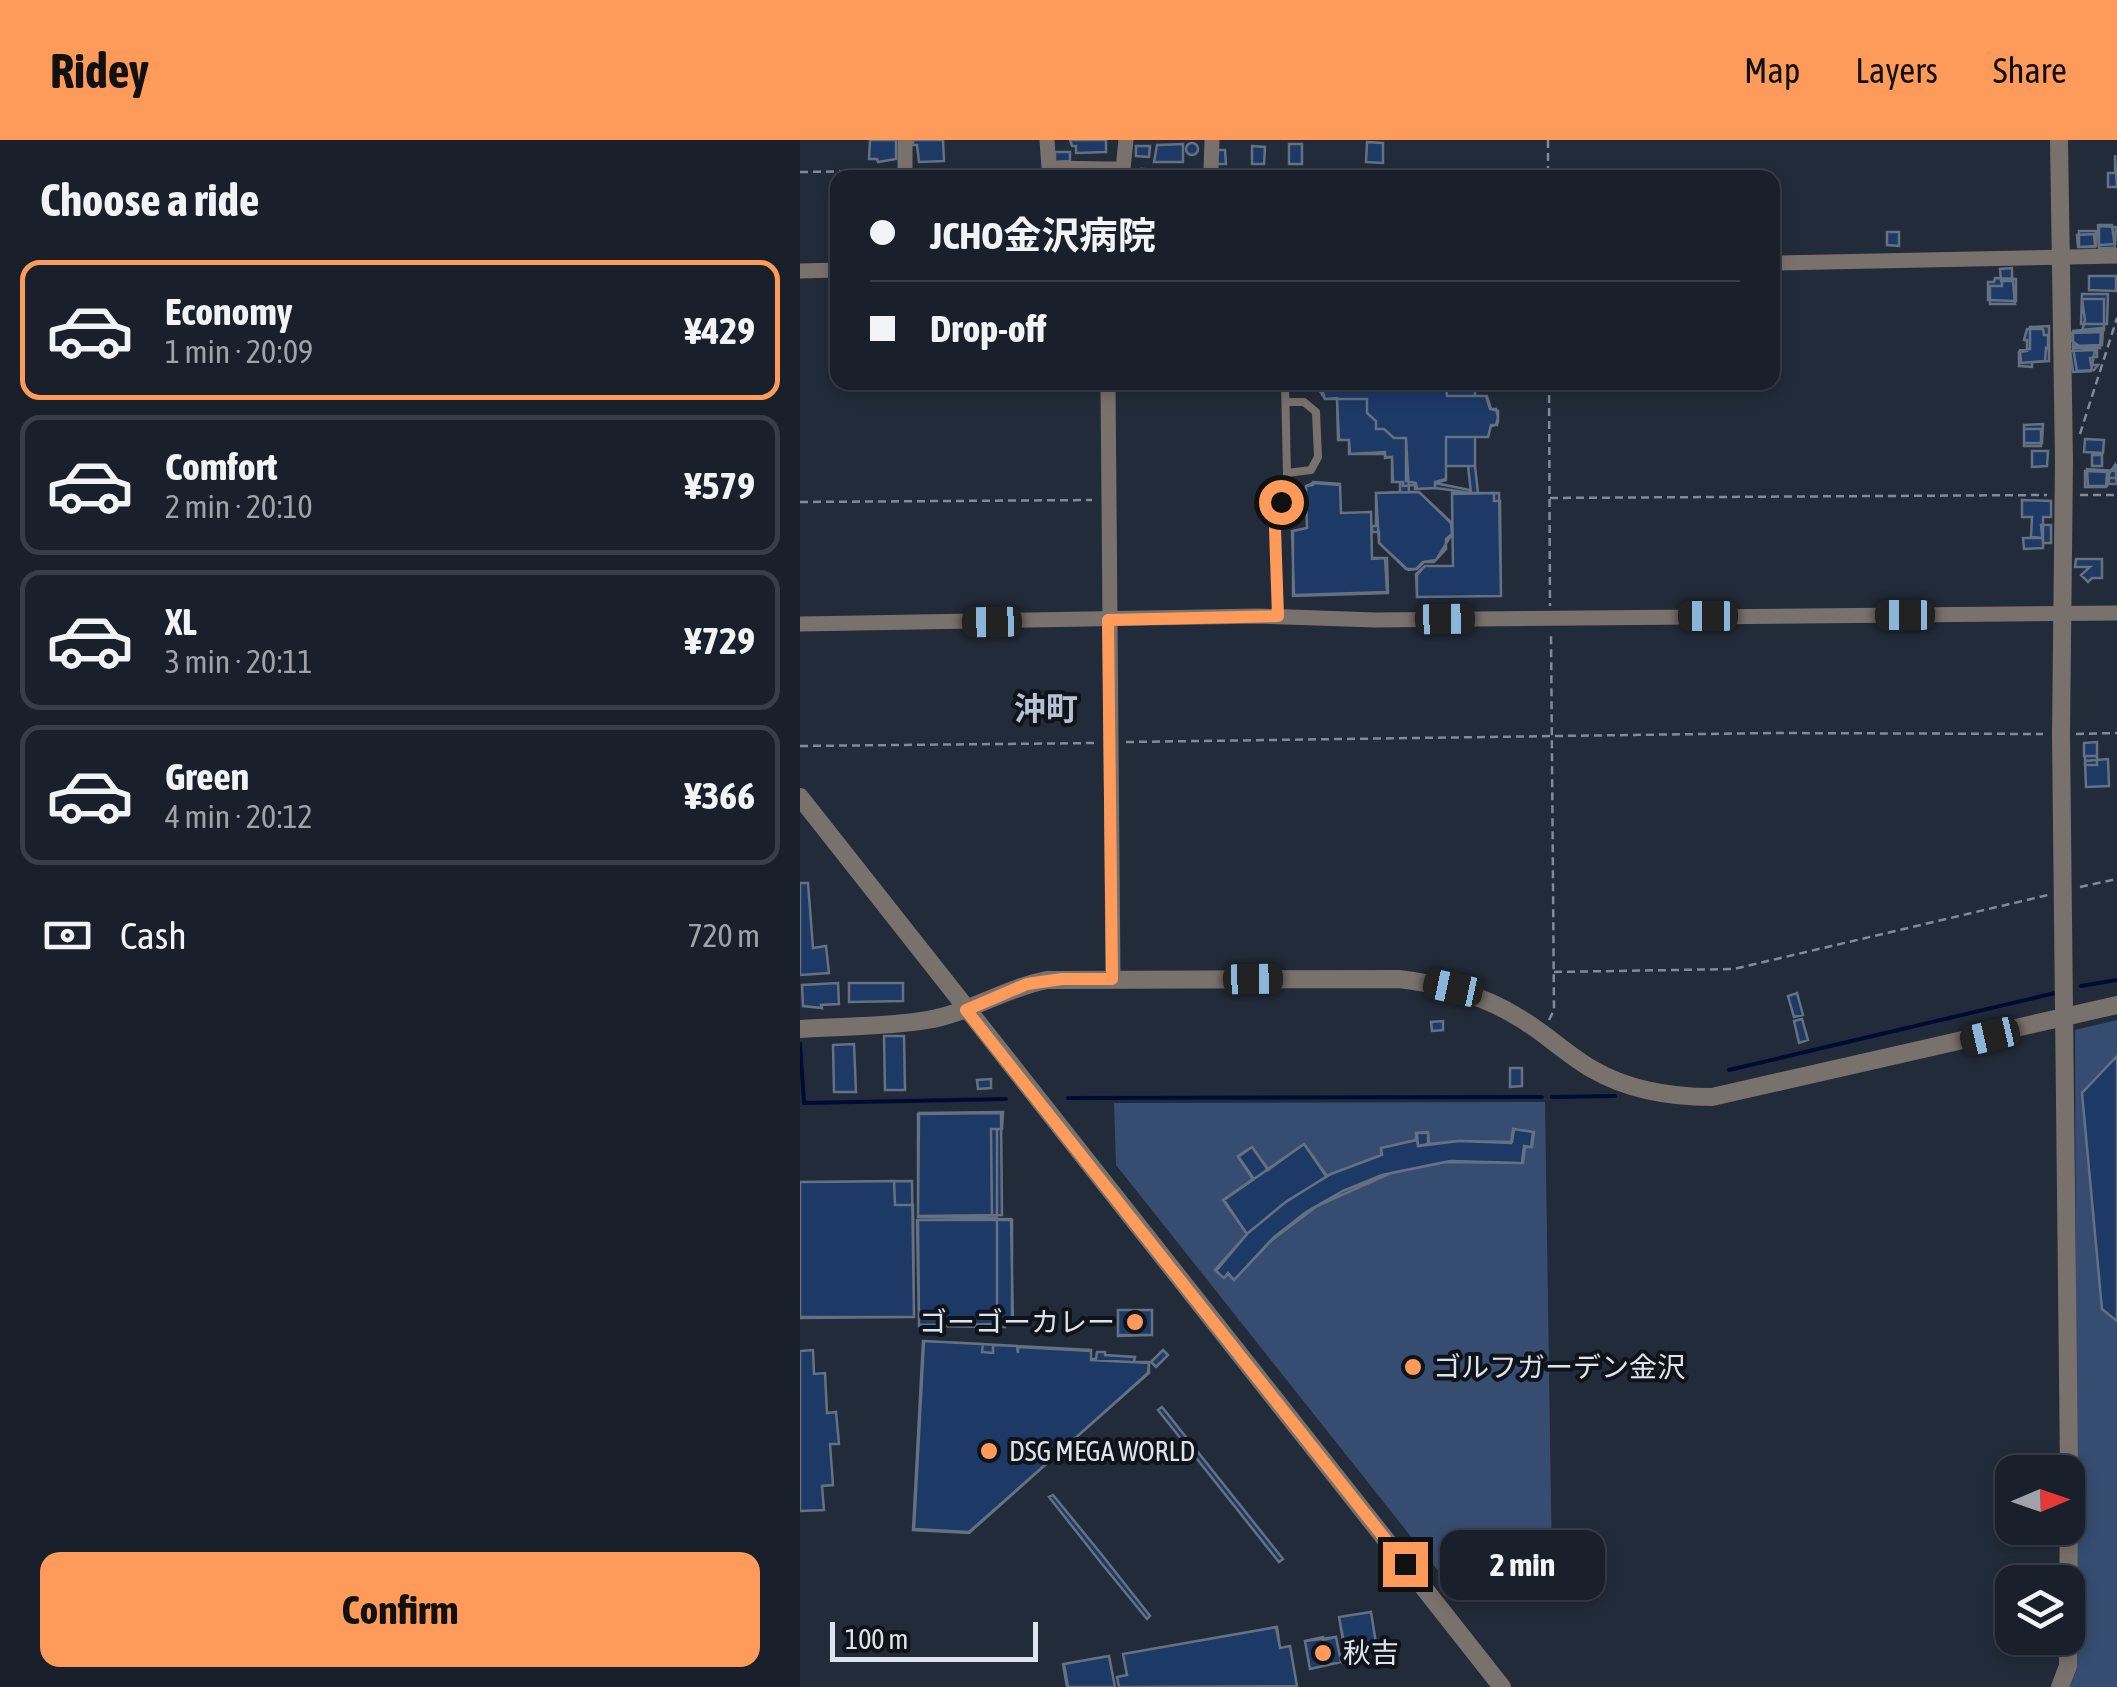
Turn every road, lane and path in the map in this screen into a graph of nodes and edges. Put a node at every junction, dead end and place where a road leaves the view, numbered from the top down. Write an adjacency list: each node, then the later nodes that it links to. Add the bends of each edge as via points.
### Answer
1 (905, 140): 7 (street)
2 (1047, 140): 8 (street, via 1050,168)
3 (1126, 140): 9 (street)
4 (1212, 140): 10 (street)
5 (1548, 140): 11 (path)
6 (2060, 140): 14 (street)
7 (905, 170)
8 (1082, 170)
9 (1114, 170)
10 (1211, 170)
11 (1548, 170)
12 (800, 172): 13 (path)
13 (830, 173)
14 (2062, 256): 15 (street); 16 (street); 24 (street)
15 (2117, 256)
16 (1780, 263)
17 (800, 270): 18 (street)
18 (830, 270)
19 (2117, 318): 24 (path, via 2084,426)
20 (1108, 390): 29 (street)
21 (1286, 390): 23 (lane)
22 (1548, 390): 28 (path)
23 (1286, 402): 25 (lane); 25 (lane, via 1313,408 1318,457 1311,470)
24 (2064, 461): 26 (street)
25 (1287, 473): 33 (lane, via 1275,529)
26 (2064, 495): 27 (path); 28 (path); 32 (street)
27 (2117, 495)
28 (1549, 498): 34 (path)
29 (1108, 500): 30 (path); 35 (street)
30 (800, 502)
31 (2117, 613): 32 (street)
32 (2062, 614): 34 (street); 38 (street)
33 (1278, 616): 34 (street); 35 (street)
34 (1550, 618): 39 (path)
35 (1108, 620): 36 (street); 40 (street)
36 (800, 624)
37 (2117, 733): 38 (path)
38 (2061, 734): 39 (path); 44 (street)
39 (1551, 738): 40 (path); 45 (path)
40 (1109, 743): 41 (path); 46 (street)
41 (800, 746)
42 (800, 797): 48 (street)
43 (2117, 878): 44 (path)
44 (2061, 892): 45 (path, via 1734,968); 49 (street)
45 (1553, 972): 51 (path, via 1554,1010)
46 (1112, 979): 48 (street, via 1027,984); 51 (street, via 1399,979 1483,998)
47 (2117, 1006): 49 (street)
48 (966, 1010): 50 (street, via 926,1020); 52 (street)
49 (2063, 1019): 51 (street, via 1712,1097 1618,1081); 53 (street, via 2069,1488 2068,1666)
50 (800, 1028)
51 (1542, 1033)
52 (1502, 1687)
53 (2060, 1687)

